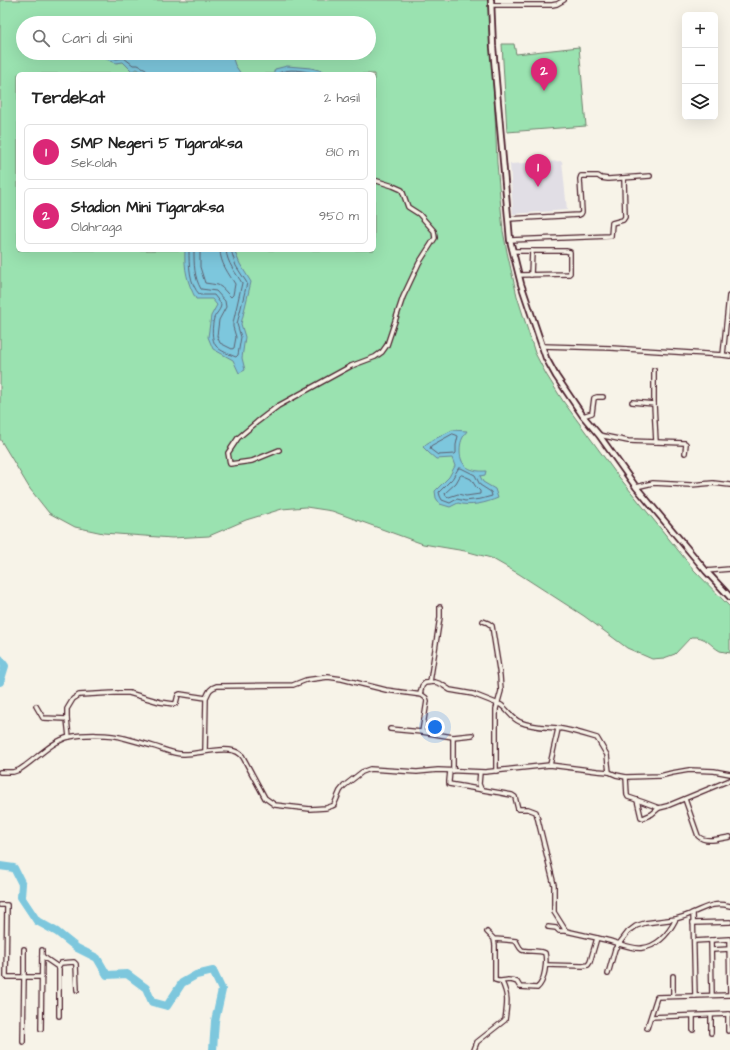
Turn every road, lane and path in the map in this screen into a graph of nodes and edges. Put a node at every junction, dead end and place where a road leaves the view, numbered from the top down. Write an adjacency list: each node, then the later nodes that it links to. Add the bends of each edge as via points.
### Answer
1 (564, 0): 2 (street, via 552,5)
2 (491, 3): 6 (street)
3 (650, 176): 4 (street)
4 (624, 178): 6 (street, via 582,176 582,214); 7 (street, via 625,217 624,220 612,223 611,236)
5 (376, 181): 23 (street, via 402,190 408,207 419,214 434,231 435,238 419,263 403,297 387,345 382,352 278,406 238,438 228,454 230,464 252,461)
6 (508, 219): 7 (street)
7 (510, 240): 8 (street)
8 (513, 251): 9 (street); 10 (street)
9 (532, 251): 11 (street); 11 (street, via 570,252 570,273)
10 (519, 275): 11 (street); 13 (street)
11 (531, 275)
12 (730, 296): 14 (street)
13 (542, 346): 14 (street); 20 (street, via 556,376)
14 (723, 355): 15 (street)
15 (730, 356)
16 (654, 370): 19 (street)
17 (603, 397): 20 (street, via 594,398 592,413)
18 (632, 402): 19 (street)
19 (654, 404): 22 (street)
20 (583, 416): 21 (street)
21 (599, 435): 22 (street, via 628,441); 26 (street)
22 (656, 442): 24 (street, via 685,442)
23 (279, 450)
24 (685, 453)
25 (730, 484): 26 (street, via 653,483)
26 (636, 487): 28 (street)
27 (730, 569): 28 (street)
28 (706, 571): 29 (street)
29 (730, 597)
30 (440, 607): 32 (street)
31 (483, 621): 35 (street, via 492,628 501,691)
32 (430, 682): 33 (street, via 422,686); 35 (street, via 453,691 473,694)
33 (420, 694): 34 (street, via 386,690 328,677 293,685 217,686 209,690); 40 (street, via 427,701)
34 (206, 698): 37 (street, via 180,694 174,704 128,693 79,695 67,709); 44 (street)
35 (497, 704): 39 (street, via 520,722); 47 (street)
36 (36, 706): 37 (street, via 43,718)
37 (67, 719): 42 (street)
38 (390, 729): 40 (street)
39 (558, 729): 45 (street); 50 (street, via 597,738 607,755)
40 (422, 732): 43 (street)
41 (472, 735): 43 (street)
42 (70, 737): 44 (street, via 123,738 184,754); 48 (street, via 53,745 19,770)
43 (453, 738): 46 (street)
44 (205, 751): 46 (street, via 236,751 244,759 264,798 275,805 310,809 334,805 342,788 366,770)
45 (550, 765): 47 (street); 50 (street)
46 (452, 771): 49 (street); 54 (street, via 450,784)
47 (496, 771): 49 (street)
48 (0, 772)
49 (480, 772): 54 (street)
50 (609, 772): 52 (street)
51 (730, 774): 52 (street, via 689,770 660,776)
52 (626, 776): 56 (street, via 627,795)
53 (730, 780): 55 (street)
54 (481, 789): 67 (street, via 515,797 518,809 536,812 554,884 554,912)
55 (685, 799): 57 (street); 58 (street, via 701,839)
56 (637, 800): 57 (street); 57 (street, via 643,818)
57 (659, 808)
58 (730, 837)
59 (0, 905): 83 (street, via 7,904)
60 (730, 906): 61 (street, via 713,905)
61 (693, 913): 62 (street); 64 (street)
62 (676, 919): 72 (street, via 636,926); 72 (street, via 666,936 657,943 641,949)
63 (730, 922): 64 (street)
64 (693, 923): 71 (street)
65 (548, 927): 67 (street)
66 (487, 932): 69 (street)
67 (566, 932): 68 (street)
68 (597, 938): 72 (street); 78 (street, via 588,964)
69 (494, 939): 78 (street, via 516,941 523,950 544,952); 86 (street, via 494,978)
70 (711, 940): 71 (street); 74 (street, via 729,939); 76 (street)
71 (694, 941): 91 (street)
72 (618, 944): 80 (street)
73 (24, 949): 84 (street)
74 (730, 949): 76 (street); 88 (street)
75 (42, 950): 77 (street)
76 (712, 950): 89 (street)
77 (42, 956): 79 (street); 85 (street)
78 (546, 965): 86 (street, via 542,983 537,988 520,987 516,981)
79 (58, 967): 87 (street, via 61,963 76,964); 94 (street)
80 (608, 974)
81 (674, 976): 90 (street)
82 (0, 977): 83 (street)
83 (6, 977): 84 (street)
84 (24, 977): 85 (street); 102 (street)
85 (42, 977): 97 (street)
86 (502, 982): 103 (street, via 507,996 505,1020 477,1042)
87 (77, 990)
88 (730, 994): 89 (street)
89 (712, 995): 91 (street)
90 (673, 996): 91 (street); 96 (street, via 657,996)
91 (695, 996)
92 (729, 1014): 93 (street); 100 (street)
93 (711, 1015): 95 (street); 101 (street)
94 (59, 1016)
95 (692, 1016): 96 (street); 99 (street)
96 (651, 1017): 98 (street)
97 (41, 1028)
98 (647, 1028)
99 (693, 1030)
100 (728, 1031)
101 (710, 1033)
102 (23, 1042)
103 (474, 1050)

